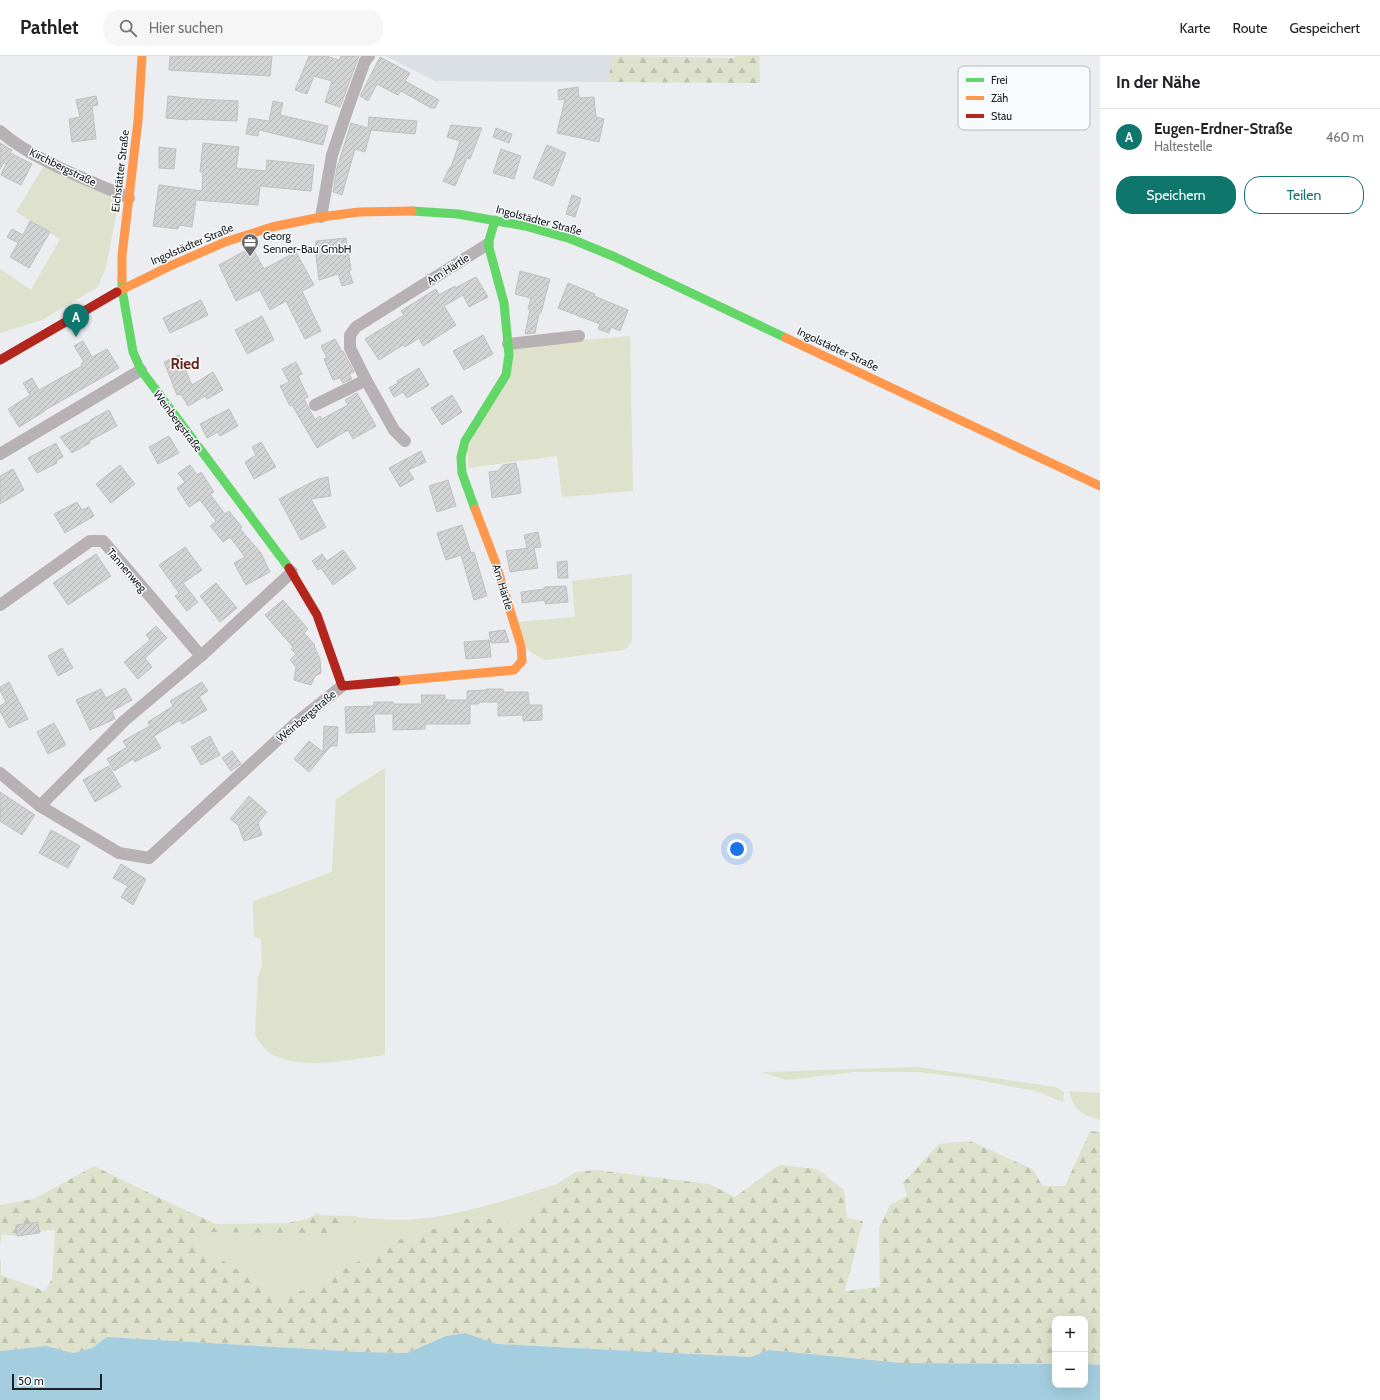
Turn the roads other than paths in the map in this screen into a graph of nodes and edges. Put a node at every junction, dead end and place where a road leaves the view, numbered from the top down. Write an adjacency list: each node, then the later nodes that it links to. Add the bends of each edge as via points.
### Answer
1 (142, 56): 4 (main road, Eichstätter Straße)
2 (369, 56): 5 (street, via 348,104 332,155)
3 (0, 131): 4 (street, Kirchbergstraße, via 42,159)
4 (129, 198): 8 (main road, Eichstätter Straße, via 122,255)
5 (321, 217): 6 (main road, Ingolstädter Straße, via 405,210); 8 (main road, Ingolstädter Straße, via 272,227 225,242)
6 (495, 220): 7 (main road); 17 (main road, Ingolstädter Straße, via 571,239 615,257)
7 (488, 244): 10 (main road, Am Härtle, via 504,303); 13 (street, Am Härtle, via 356,327 350,335 350,348)
8 (122, 289): 11 (main road, Ingolstädter Straße); 12 (main road, Weinbergstraße, via 133,352)
9 (579, 336): 10 (street)
10 (508, 344): 21 (main road, Am Härtle, via 506,375 465,441 461,457 462,474 495,561 521,646 522,661 514,670)
11 (0, 360)
12 (141, 370): 16 (street); 18 (main road, Weinbergstraße)
13 (366, 380): 14 (street); 15 (street, Am Härtle, via 394,430)
14 (315, 405)
15 (405, 440)
16 (0, 454)
17 (1100, 486)
18 (292, 572): 20 (street); 21 (main road, Weinbergstraße, via 317,615)
19 (0, 605): 20 (street, Tannenweg, via 90,541 103,541)
20 (201, 656): 23 (street, via 124,721)
21 (342, 686): 23 (street, Weinbergstraße, via 296,722 149,858 119,854)
22 (0, 773): 23 (street, Weinbergstraße)
23 (40, 806)

